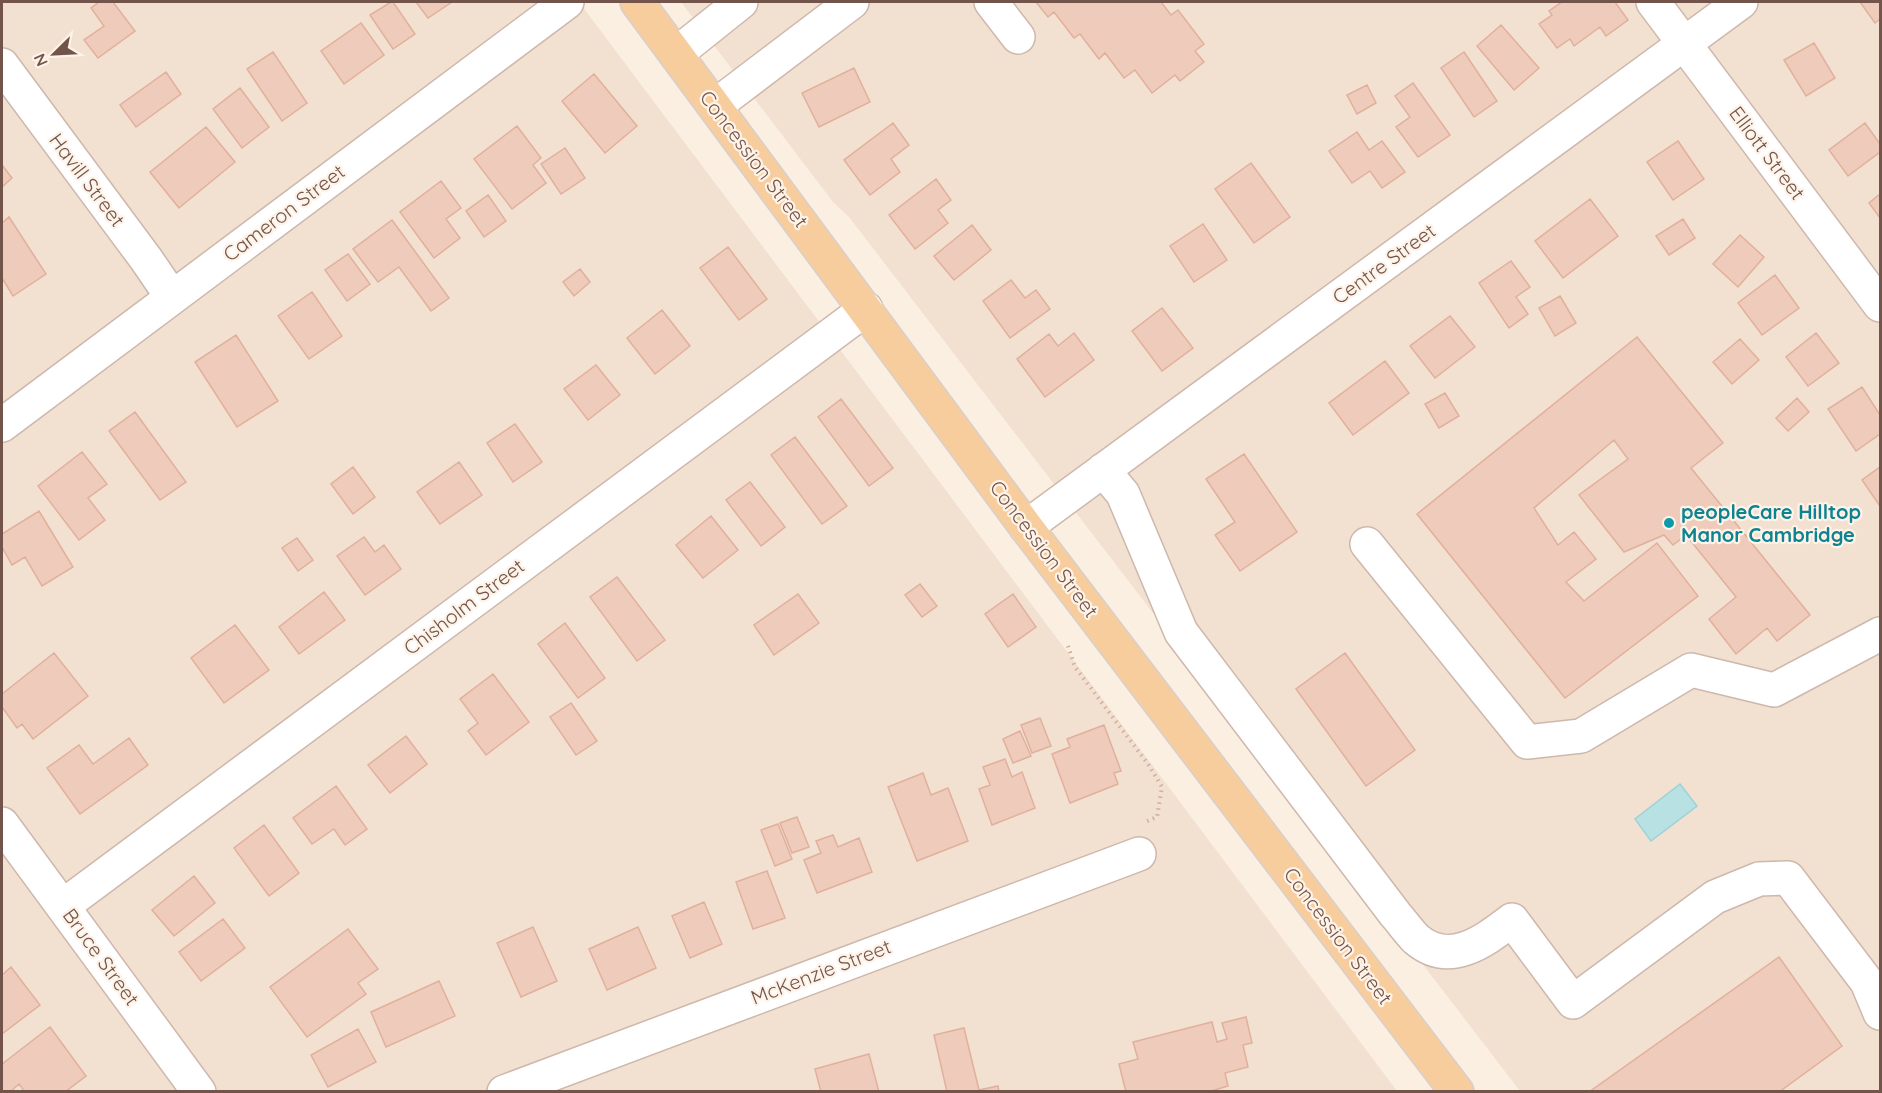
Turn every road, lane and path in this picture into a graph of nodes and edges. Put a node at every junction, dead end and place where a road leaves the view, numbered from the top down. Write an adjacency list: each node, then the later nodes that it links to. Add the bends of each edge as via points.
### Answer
1 (567, 2): 13 (street, Cameron Street)
2 (637, 2): 10 (main road, Concession Street)
3 (741, 2): 10 (street)
4 (852, 2): 12 (street)
5 (991, 2): 8 (street)
6 (1653, 2): 9 (street, Elliott Street)
7 (1741, 2): 9 (street, Centre Street)
8 (1018, 37)
9 (1686, 44): 14 (street, Elliott Street); 17 (street, Centre Street)
10 (676, 54): 12 (main road, Concession Street)
11 (2, 65): 13 (street, Havill Street)
12 (715, 106): 15 (main road, Concession Street)
13 (172, 297): 16 (street, Cameron Street)
14 (1881, 305)
15 (866, 309): 18 (main road, Concession Street); 24 (street, Chisholm Street)
16 (2, 425)
17 (1103, 470): 18 (street, Centre Street); 25 (street, via 1122,494 1181,632 1417,940 1437,952 1455,952 1482,942 1512,920 1572,1002 1715,897 1759,879 1788,878 1867,982)
18 (1026, 527): 28 (main road, Concession Street)
19 (1367, 544): 20 (street, via 1527,742 1581,736 1690,670 1774,690)
20 (1881, 634)
21 (1068, 646): 23 (path, via 1075,667 1162,788 1157,817)
22 (2, 824): 24 (street, Bruce Street)
23 (1139, 839): 27 (street, McKenzie Street)
24 (63, 906): 26 (street, Bruce Street)
25 (1881, 1013)
26 (199, 1092)
27 (504, 1092)
28 (1457, 1092)

